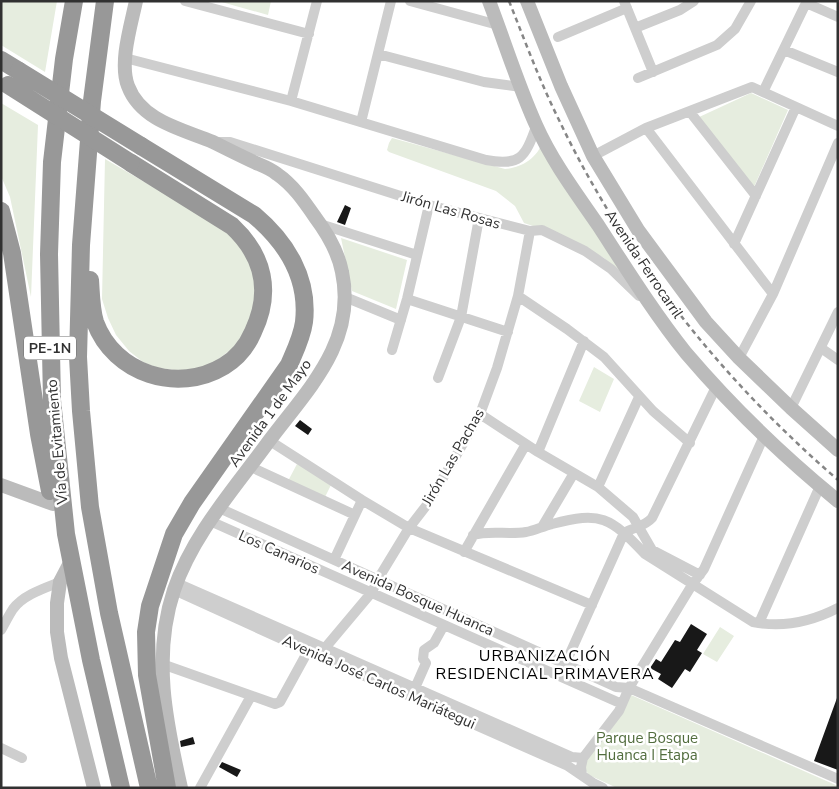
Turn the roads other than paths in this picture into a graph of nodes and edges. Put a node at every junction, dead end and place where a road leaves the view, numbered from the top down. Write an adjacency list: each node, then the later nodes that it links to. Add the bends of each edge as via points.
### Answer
1 (74, 1): 89 (highway, Vía de Evitamiento / PE-1N, via 52,162 50,254 52,400)
2 (105, 1): 47 (highway, Vía de Evitamiento / PE-1N, via 92,101)
3 (136, 1): 22 (main road, Avenida 1 de Mayo)
4 (185, 1): 13 (street)
5 (317, 1): 18 (street)
6 (391, 1): 21 (street)
7 (410, 1): 16 (street)
8 (489, 1): 16 (main road, Avenida Ferrocarril)
9 (527, 1): 39 (main road, Avenida Ferrocarril)
10 (694, 1): 17 (street)
11 (751, 1): 24 (street, via 735,29 718,45)
12 (806, 2): 15 (street); 20 (street)
13 (206, 4): 18 (street)
14 (626, 5): 17 (street); 19 (street)
15 (838, 17)
16 (498, 25): 28 (main road, Avenida Ferrocarril)
17 (635, 28): 24 (street)
18 (309, 34): 30 (street)
19 (558, 37)
20 (784, 50): 25 (street); 29 (street)
21 (378, 54): 28 (street, via 484,82); 33 (street)
22 (125, 58): 30 (street); 37 (main road, Avenida 1 de Mayo, via 126,84 142,108 162,122)
23 (1, 60): 27 (highway)
24 (653, 72): 26 (street)
25 (838, 72)
26 (638, 78)
27 (10, 79): 47 (highway, bridge, via 243,236 258,264 264,296 250,339 226,365 201,376 172,380 145,374 110,346 95,321 89,273); 124 (highway, bridge, via 141,146 254,215 283,244 301,283 304,322 290,365 192,503 174,534 150,606 146,632 148,675)
28 (521, 87): 35 (main road, Avenida Ferrocarril)
29 (763, 92): 31 (street); 32 (street, via 752,87)
30 (291, 101): 33 (street)
31 (796, 107): 34 (street); 40 (street)
32 (690, 112): 36 (street); 40 (street)
33 (362, 122): 35 (street, via 503,163 520,159 529,147)
34 (838, 126)
35 (536, 127): 56 (main road, Avenida Ferrocarril, via 554,159)
36 (646, 128): 39 (street); 46 (street)
37 (212, 142): 41 (street, Jirón Las Rosas, via 230,142); 44 (main road, Avenida 1 de Mayo, via 276,173 295,190)
38 (838, 143): 49 (street)
39 (593, 156): 61 (main road, Avenida Ferrocarril, via 638,230 706,322)
40 (756, 196): 46 (street)
41 (428, 205): 43 (street, Jirón Las Rosas); 48 (street)
42 (1, 211): 81 (highway, via 12,253 39,434)
43 (479, 218): 45 (street, Jirón Las Rosas); 54 (street)
44 (320, 224): 48 (street); 51 (main road, Avenida 1 de Mayo, via 340,260)
45 (530, 231): 50 (street, Jirón Las Pachas); 56 (street, Jirón Las Rosas, via 542,230 556,236 611,268)
46 (734, 244): 49 (street)
47 (81, 245): 123 (highway, Vía de Evitamiento / PE-1N, via 78,357 90,507 109,613)
48 (417, 255): 52 (street)
49 (773, 294): 61 (street)
50 (518, 296): 57 (street, Jirón Las Pachas); 58 (street)
51 (345, 297): 55 (street); 69 (main road, Avenida 1 de Mayo, via 345,310 334,347 315,382)
52 (407, 299): 54 (street); 55 (street)
53 (838, 312): 59 (street)
54 (461, 317): 57 (street); 63 (street)
55 (401, 320): 60 (street)
56 (664, 322): 64 (main road, Avenida Ferrocarril)
57 (508, 332): 67 (street, Jirón Las Pachas)
58 (584, 341): 65 (street, via 604,357); 73 (street)
59 (821, 348): 62 (street); 66 (street)
60 (392, 350)
61 (740, 358): 66 (main road, Avenida Ferrocarril)
62 (838, 360)
63 (438, 378)
64 (716, 387): 68 (main road, Avenida Ferrocarril); 70 (street)
65 (639, 397): 70 (street); 78 (street)
66 (791, 408): 72 (main road, Avenida Ferrocarril)
67 (480, 414): 71 (street); 87 (street, Jirón Las Pachas, via 450,468)
68 (764, 436): 77 (main road, Avenida Ferrocarril); 94 (street)
69 (270, 441): 74 (main road, Avenida 1 de Mayo); 79 (street)
70 (690, 442): 85 (street, via 652,518)
71 (526, 444): 73 (street); 90 (street)
72 (838, 450)
73 (538, 452): 75 (street)
74 (251, 467): 82 (main road, Avenida 1 de Mayo); 83 (street)
75 (574, 473): 78 (street); 86 (street)
76 (1, 485): 81 (main road)
77 (820, 486): 80 (main road, Avenida Ferrocarril); 103 (street)
78 (598, 487): 85 (street)
79 (362, 500): 83 (street); 87 (street)
80 (838, 501)
81 (53, 504): 89 (highway)
82 (219, 508): 84 (main road, Avenida 1 de Mayo); 92 (street, Avenida Bosque Huanca)
83 (355, 516): 92 (street)
84 (210, 521): 98 (main road, Avenida 1 de Mayo, via 192,549); 99 (street, Los Canarios)
85 (640, 526): 88 (street); 94 (street, via 652,550)
86 (542, 527): 88 (street, via 596,517); 90 (street, via 527,532 482,532)
87 (409, 528): 91 (street); 95 (street, Jirón Las Pachas)
88 (624, 533): 97 (street, via 645,554); 100 (street)
89 (66, 534): 93 (highway, Vía de Evitamiento / PE-1N)
90 (473, 536): 91 (street)
91 (464, 552): 100 (street)
92 (334, 560): 95 (street, Avenida Bosque Huanca)
93 (71, 562): 96 (main road); 122 (highway, Vía de Evitamiento / PE-1N)
94 (700, 575): 97 (street)
95 (378, 579): 99 (street, Jirón Las Pachas); 102 (street, Avenida Bosque Huanca)
96 (60, 582): 105 (street, via 21,602); 121 (main road, via 57,632)
97 (692, 585): 103 (street); 113 (street)
98 (176, 586): 107 (street, Avenida José Carlos Mariátegui); 108 (street, Avenida José Carlos Mariátegui); 109 (main road, Avenida 1 de Mayo, via 165,632)
99 (372, 592): 104 (street, Los Canarios); 108 (street, Jirón Las Pachas)
100 (592, 605): 110 (street)
101 (838, 608): 103 (street, via 800,623)
102 (465, 619): 106 (street); 110 (street, Avenida Bosque Huanca)
103 (759, 624)
104 (444, 625): 106 (street, Los Canarios); 112 (street, via 434,643 424,650 426,663)
105 (1, 630)
106 (459, 632): 111 (street, Los Canarios)
107 (308, 651): 108 (street, Avenida José Carlos Mariátegui); 114 (street, via 278,704)
108 (323, 652): 112 (street, Avenida José Carlos Mariátegui); 119 (street, Avenida José Carlos Mariátegui)
109 (162, 664): 114 (street); 125 (main road, Avenida 1 de Mayo, via 169,728)
110 (565, 664): 111 (street); 113 (street, Avenida Bosque Huanca, via 616,687)
111 (559, 676): 115 (street, Los Canarios)
112 (415, 688): 118 (street, Avenida José Carlos Mariátegui, via 572,757)
113 (629, 688): 115 (street); 120 (street, Avenida Bosque Huanca)
114 (250, 696): 126 (street)
115 (622, 704): 118 (street)
116 (1, 748): 117 (street)
117 (22, 758)
118 (583, 758): 119 (street)
119 (582, 775): 127 (street, Avenida José Carlos Mariátegui)
120 (838, 779)
121 (94, 788)
122 (121, 788)
123 (149, 788)
124 (167, 788)
125 (181, 788)
126 (200, 788)
127 (603, 788)

